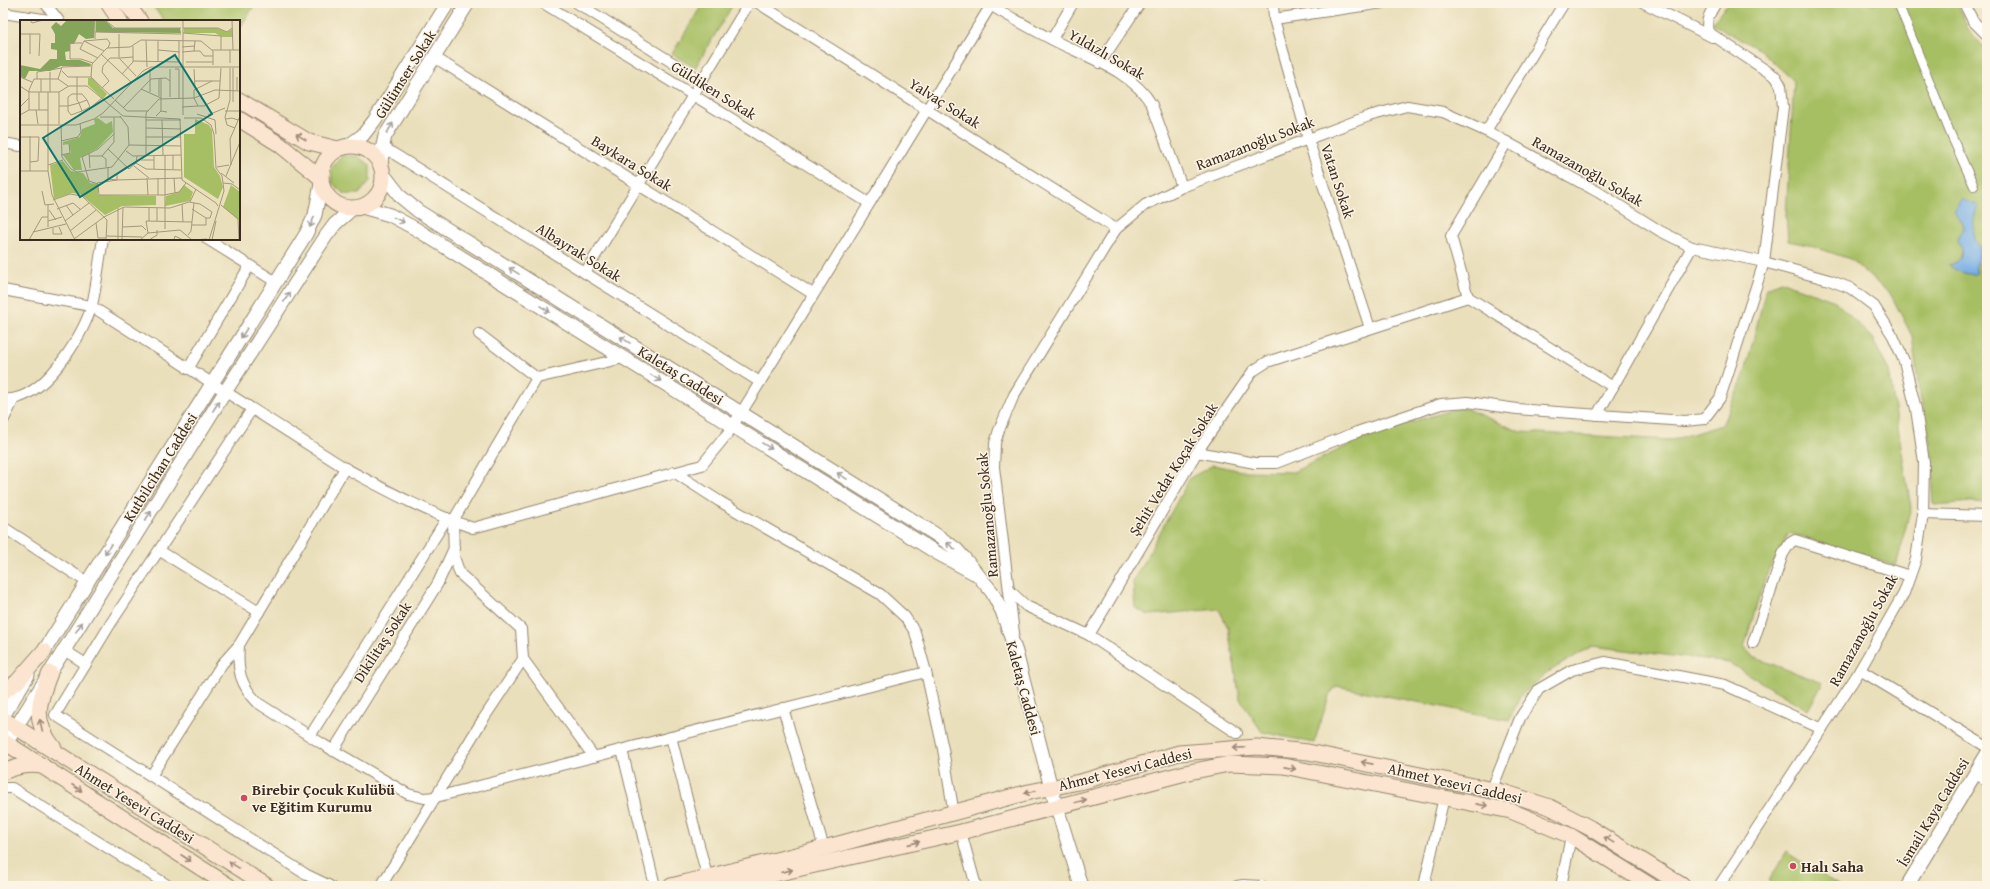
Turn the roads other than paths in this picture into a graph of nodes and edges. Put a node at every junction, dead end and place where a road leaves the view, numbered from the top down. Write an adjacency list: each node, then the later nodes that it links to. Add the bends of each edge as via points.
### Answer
1 (45, 3): 23 (street)
2 (108, 3): 24 (main road)
3 (126, 3): 25 (main road)
4 (448, 3): 41 (street, via 374,121 363,135)
5 (468, 3): 29 (street, Gülümser Sokak)
6 (544, 3): 32 (street, Güldiken Sokak)
7 (577, 3): 31 (street)
8 (749, 3): 31 (street)
9 (758, 3): 34 (street, Yalvaç Sokak)
10 (1073, 3): 27 (street)
11 (1140, 3): 30 (street)
12 (1273, 3): 21 (street, Vatan Sokak)
13 (1383, 3): 21 (street)
14 (1564, 3): 36 (street)
15 (1644, 3): 28 (street)
16 (1716, 3): 28 (street, via 1706,24 1708,32)
17 (1898, 3): 46 (street)
18 (1964, 3): 26 (street, via 1973,21)
19 (989, 4): 27 (street, Yıldızlı Sokak); 34 (street)
20 (3, 13): 22 (street)
21 (1274, 19): 37 (street, Vatan Sokak)
22 (51, 20)
23 (57, 20)
24 (119, 20)
25 (139, 20)
26 (1987, 35)
27 (1052, 39): 30 (street, Yıldızlı Sokak)
28 (1722, 42): 54 (street, via 1776,77 1781,86 1783,107)
29 (434, 57): 42 (street, Gülümser Sokak, one-way to 29, via 385,136); 45 (street, Baykara Sokak)
30 (1100, 63): 47 (street, Yıldızlı Sokak, via 1132,82 1146,94)
31 (702, 81): 32 (street)
32 (693, 95): 45 (street); 48 (street, Güldiken Sokak)
33 (240, 101): 41 (main road, one-way to 33, via 309,142)
34 (928, 110): 48 (street); 50 (street, Yalvaç Sokak)
35 (240, 120): 44 (main road, via 279,144)
36 (1486, 131): 37 (street, Ramazanoğlu Sokak, via 1443,112 1408,106 1369,116); 38 (street, Ramazanoğlu Sokak)
37 (1308, 138): 47 (street, Ramazanoğlu Sokak); 62 (street, Vatan Sokak)
38 (1507, 142): 53 (street, Ramazanoğlu Sokak); 60 (street, via 1451,236)
39 (3, 143): 40 (street)
40 (20, 146)
41 (343, 147): 43 (main road, via 358,146 368,150 376,156); 44 (main road, via 329,155 323,164)
42 (383, 147): 43 (street, Gülümser Sokak); 56 (street, Albayrak Sokak)
43 (382, 170): 49 (main road, via 383,186 378,195 371,202); 74 (street, Kaletaş Caddesi, one-way to 43, via 418,211 401,197)
44 (321, 181): 49 (main road, via 325,194 332,202 341,207); 57 (street, Kutbilcihan Caddesi, one-way to 57, via 315,215)
45 (638, 185): 56 (street); 59 (street, Baykara Sokak)
46 (1974, 186)
47 (1182, 187): 50 (street, Ramazanoğlu Sokak, via 1145,205)
48 (870, 203): 59 (street)
49 (357, 208): 64 (street, Kaletaş Caddesi, one-way to 64, via 390,215); 70 (street, Kutbilcihan Caddesi, one-way to 49, via 334,224)
50 (1116, 229): 90 (street, Ramazanoğlu Sokak, via 1014,395 999,430 995,444 994,467)
51 (103, 240): 61 (street)
52 (209, 240): 55 (street)
53 (1692, 247): 54 (street, Ramazanoğlu Sokak); 69 (street)
54 (1764, 262): 75 (street, via 1720,398 1704,419 1686,421); 81 (street, Ramazanoğlu Sokak, via 1850,288 1874,306 1893,336 1904,361 1916,409 1924,462)
55 (250, 265): 57 (street); 65 (street)
56 (585, 273): 67 (street, Albayrak Sokak)
57 (276, 282): 68 (street, Kutbilcihan Caddesi, one-way to 68)
58 (3, 290): 61 (street)
59 (813, 294): 67 (street)
60 (1468, 297): 62 (street, Şehit Vedat Koçak Sokak); 69 (street)
61 (91, 306): 65 (street); 72 (street, via 77,337 59,365 36,390)
62 (1370, 328): 78 (street, Şehit Vedat Koçak Sokak, via 1268,362 1253,371)
63 (480, 334): 66 (street)
64 (624, 358): 66 (street); 77 (street, Kaletaş Caddesi, one-way to 77)
65 (188, 369): 68 (street)
66 (537, 378): 83 (street)
67 (760, 382): 74 (street)
68 (212, 384): 70 (street); 89 (street, Kutbilcihan Caddesi, one-way to 89)
69 (1613, 387): 75 (street)
70 (225, 392): 73 (street); 95 (street, Kutbilcihan Caddesi, one-way to 70)
71 (3, 399): 72 (street)
72 (14, 399): 76 (street)
73 (252, 409): 79 (street); 86 (street)
74 (741, 413): 77 (street); 87 (street, Kaletaş Caddesi, one-way to 74, via 946,541)
75 (1597, 415): 78 (street, via 1517,409 1468,402 1441,404 1357,432 1277,463 1255,463)
76 (3, 421)
77 (733, 425): 80 (street, via 702,465); 87 (street, Kaletaş Caddesi, one-way to 87, via 937,553)
78 (1197, 452): 92 (street, Şehit Vedat Koçak Sokak)
79 (345, 468): 83 (street); 91 (street)
80 (674, 472): 83 (street, via 472,528); 101 (street, via 719,501 880,594 905,616 915,632)
81 (1923, 514): 82 (street); 88 (street, Ramazanoğlu Sokak, via 1916,559)
82 (1987, 516)
83 (450, 520): 85 (street); 110 (street)
84 (3, 527): 89 (street)
85 (454, 548): 98 (street, via 454,557 460,574 521,629); 115 (street, Dikilitaş Sokak, via 438,583)
86 (160, 551): 91 (street); 99 (street)
87 (978, 574): 97 (street, Kaletaş Caddesi, via 997,601)
88 (1910, 576): 93 (street, via 1796,540 1790,543 1783,554); 100 (street, Ramazanoğlu Sokak, via 1904,593)
89 (87, 582): 96 (street, Kutbilcihan Caddesi)
90 (1009, 590): 92 (street, via 1026,606); 97 (street, Ramazanoğlu Sokak)
91 (259, 612): 94 (street)
92 (1089, 635): 109 (street)
93 (1753, 643)
94 (239, 645): 110 (street, via 237,664 251,696); 122 (street, via 218,670)
95 (64, 650): 99 (street); 102 (street, Kutbilcihan Caddesi)
96 (44, 651): 103 (main road, via 17,682); 105 (street, Kutbilcihan Caddesi)
97 (1016, 652): 125 (street, Kaletaş Caddesi)
98 (523, 659): 118 (street); 127 (street)
99 (86, 664): 122 (street, via 55,715)
100 (1860, 670): 108 (street, Ramazanoğlu Sokak); 113 (street)
101 (926, 672): 104 (street); 130 (street)
102 (50, 673): 107 (street, Kutbilcihan Caddesi); 117 (main road, one-way to 102, via 46,739 39,721 40,698)
103 (5, 689)
104 (783, 708): 111 (street); 133 (street)
105 (3, 716)
106 (3, 719): 107 (main road, Ahmet Yesevi Caddesi)
107 (16, 727): 112 (street, Kutbilcihan Caddesi); 117 (main road, Ahmet Yesevi Caddesi)
108 (1822, 730): 126 (street, via 1725,685 1605,662 1572,670 1539,689 1520,718); 151 (street, Ramazanoğlu Sokak)
109 (1237, 733)
110 (310, 736): 115 (street)
111 (671, 737): 114 (street); 134 (street)
112 (4, 744): 119 (main road, Ahmet Yesevi Caddesi)
113 (1987, 747)
114 (622, 750): 118 (street); 140 (street)
115 (333, 751): 127 (street, via 408,794 424,798)
116 (1987, 754): 121 (street, İsmail Kaya Caddesi)
117 (62, 757): 137 (main road, Ahmet Yesevi Caddesi, one-way to 117)
118 (594, 757): 127 (street)
119 (44, 767): 120 (main road, via 20,766); 136 (main road, Ahmet Yesevi Caddesi, one-way to 136)
120 (3, 772)
121 (1975, 773): 123 (street); 152 (street, İsmail Kaya Caddesi)
122 (151, 776): 138 (street, via 307,875)
123 (1987, 781)
124 (3, 788): 135 (street, via 12,788)
125 (1051, 788): 126 (main road, Ahmet Yesevi Caddesi, one-way to 125, via 1308,752 1257,747 1179,753); 129 (street, Kaletaş Caddesi); 130 (main road, Ahmet Yesevi Caddesi, one-way to 130)
126 (1492, 789): 150 (main road, Ahmet Yesevi Caddesi, one-way to 126, via 1590,828 1550,808)
127 (436, 797): 139 (street)
128 (1444, 797): 129 (main road, Ahmet Yesevi Caddesi, one-way to 128, via 1229,764 1283,766); 132 (main road, Ahmet Yesevi Caddesi, one-way to 132, via 1511,811); 147 (street)
129 (1058, 807): 131 (main road, Ahmet Yesevi Caddesi); 144 (street, Kaletaş Caddesi)
130 (954, 814): 133 (main road, Ahmet Yesevi Caddesi)
131 (961, 832): 142 (main road, Ahmet Yesevi Caddesi, one-way to 131); 143 (street)
132 (1571, 836): 148 (street); 149 (main road, Ahmet Yesevi Caddesi)
133 (824, 848): 134 (main road, Ahmet Yesevi Caddesi)
134 (707, 876): 141 (main road, Ahmet Yesevi Caddesi)
135 (169, 886)
136 (230, 886)
137 (267, 886)
138 (330, 886)
139 (381, 886)
140 (655, 886)
141 (671, 886)
142 (722, 886)
143 (976, 886)
144 (1081, 886)
145 (1237, 886): 146 (street)
146 (1262, 886)
147 (1424, 886)
148 (1561, 886)
149 (1651, 886)
150 (1683, 886)
151 (1719, 886)
152 (1907, 886)

